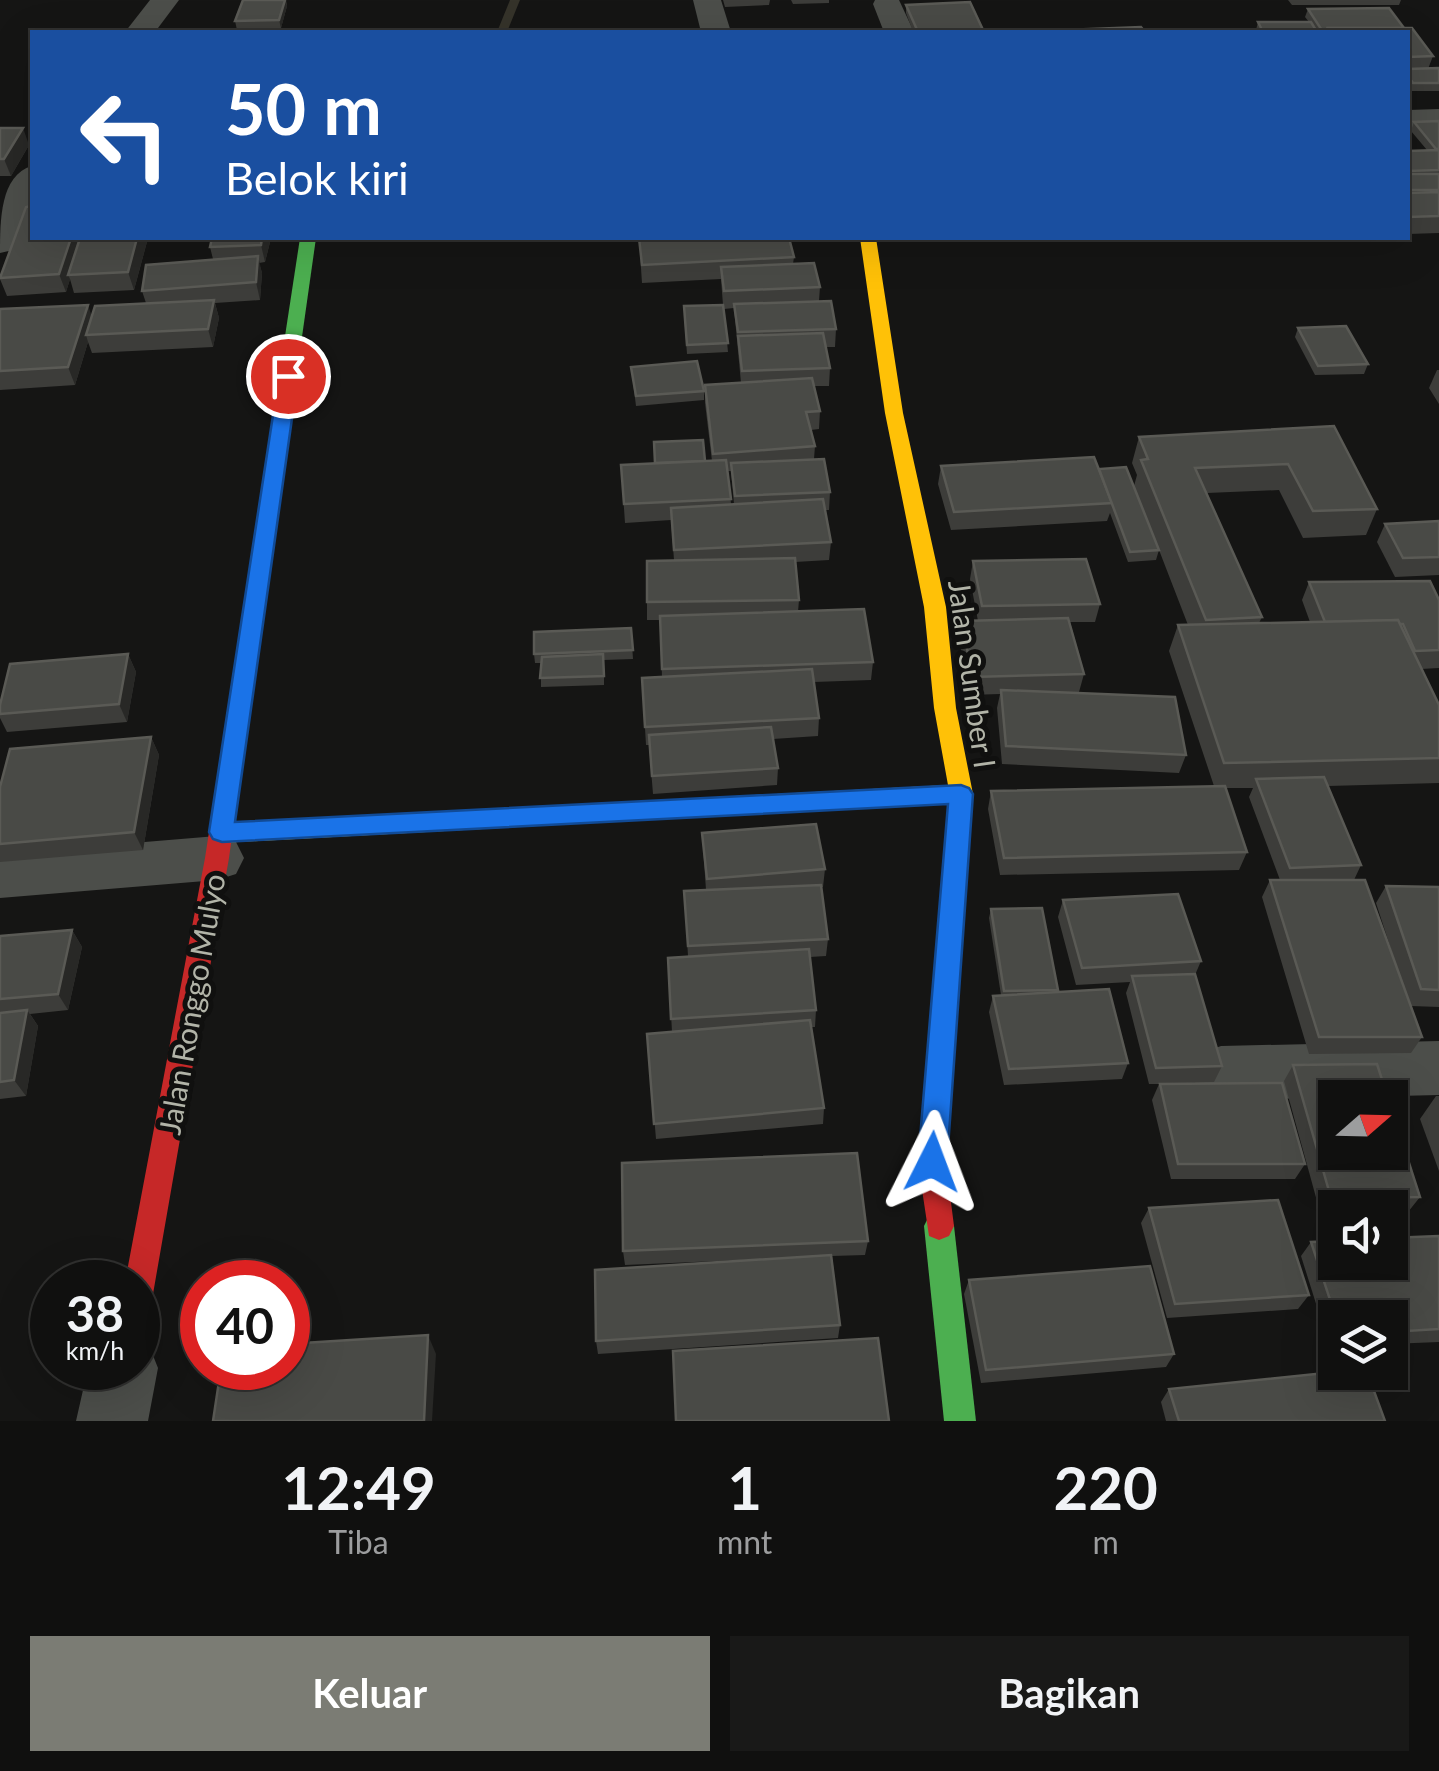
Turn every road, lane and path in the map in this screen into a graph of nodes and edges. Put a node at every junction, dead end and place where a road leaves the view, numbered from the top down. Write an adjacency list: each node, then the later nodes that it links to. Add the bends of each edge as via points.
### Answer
1 (164, 0): 4 (street)
2 (706, 0): 5 (street)
3 (887, 4): 6 (street)
4 (142, 30)
5 (715, 30)
6 (898, 30)
7 (1439, 119): 8 (street)
8 (1410, 120)
9 (21, 191): 12 (street)
10 (308, 240): 14 (street, Jalan Ronggo Mulyo)
11 (868, 240): 13 (street, Jalan Sumber I, via 894,413 935,607)
12 (0, 242)
13 (961, 794): 14 (street); 21 (street, Jalan Sumber I, via 932,1162)
14 (220, 845): 15 (street); 18 (street, Jalan Ronggo Mulyo)
15 (0, 876)
16 (1439, 1068): 17 (street)
17 (1221, 1073)
18 (144, 1260)
19 (118, 1390): 20 (street)
20 (112, 1421)
21 (960, 1421)

